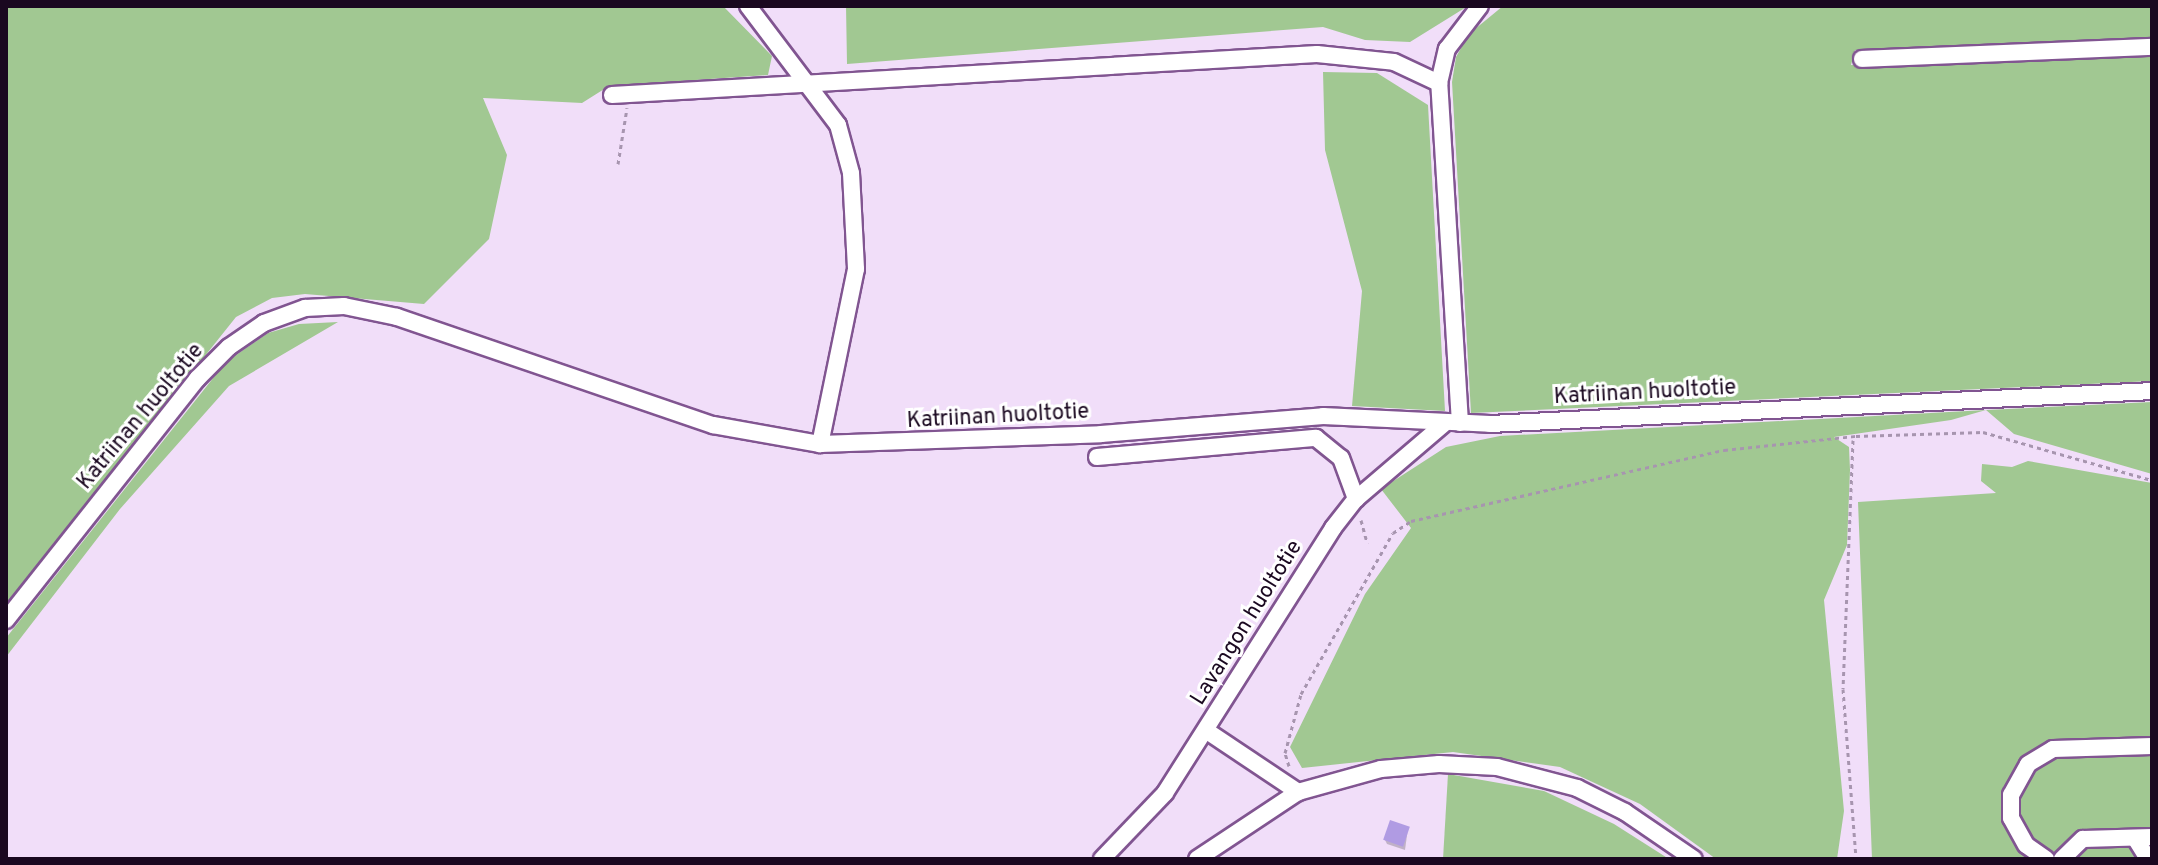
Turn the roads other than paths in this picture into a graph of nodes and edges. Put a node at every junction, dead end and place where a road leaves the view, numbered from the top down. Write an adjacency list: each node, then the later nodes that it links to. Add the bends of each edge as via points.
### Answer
1 (748, 6): 6 (street)
2 (1480, 6): 5 (street, via 1447,49)
3 (2152, 47): 4 (street)
4 (1862, 59)
5 (1439, 83): 6 (street, via 1394,62 1317,54); 9 (street)
6 (811, 84): 7 (street); 10 (street, via 838,125 856,214 856,269)
7 (620, 95)
8 (2152, 391): 9 (street, Katriinan huoltotie)
9 (1452, 423): 10 (street, Katriinan huoltotie, via 1323,416 1101,434); 12 (street, Lavangon huoltotie)
10 (820, 444): 13 (street, Katriinan huoltotie, via 713,425 397,317 344,306 305,308 264,323 229,347 197,379)
11 (1097, 457): 12 (street, via 1316,438 1341,458)
12 (1356, 499): 14 (street, Lavangon huoltotie, via 1275,614)
13 (6, 620)
14 (1207, 731): 16 (street); 18 (street, Lavangon huoltotie, via 1165,793)
15 (2152, 746): 21 (street, via 2053,749 2028,764 2011,795 2011,818 2026,845)
16 (1298, 792): 19 (street); 20 (street, via 1381,769 1497,767 1552,779 1602,799)
17 (2143, 838): 22 (street, via 2083,839); 23 (street)
18 (1102, 859)
19 (1197, 859)
20 (1694, 859)
21 (2046, 859)
22 (2062, 859)
23 (2148, 859)

